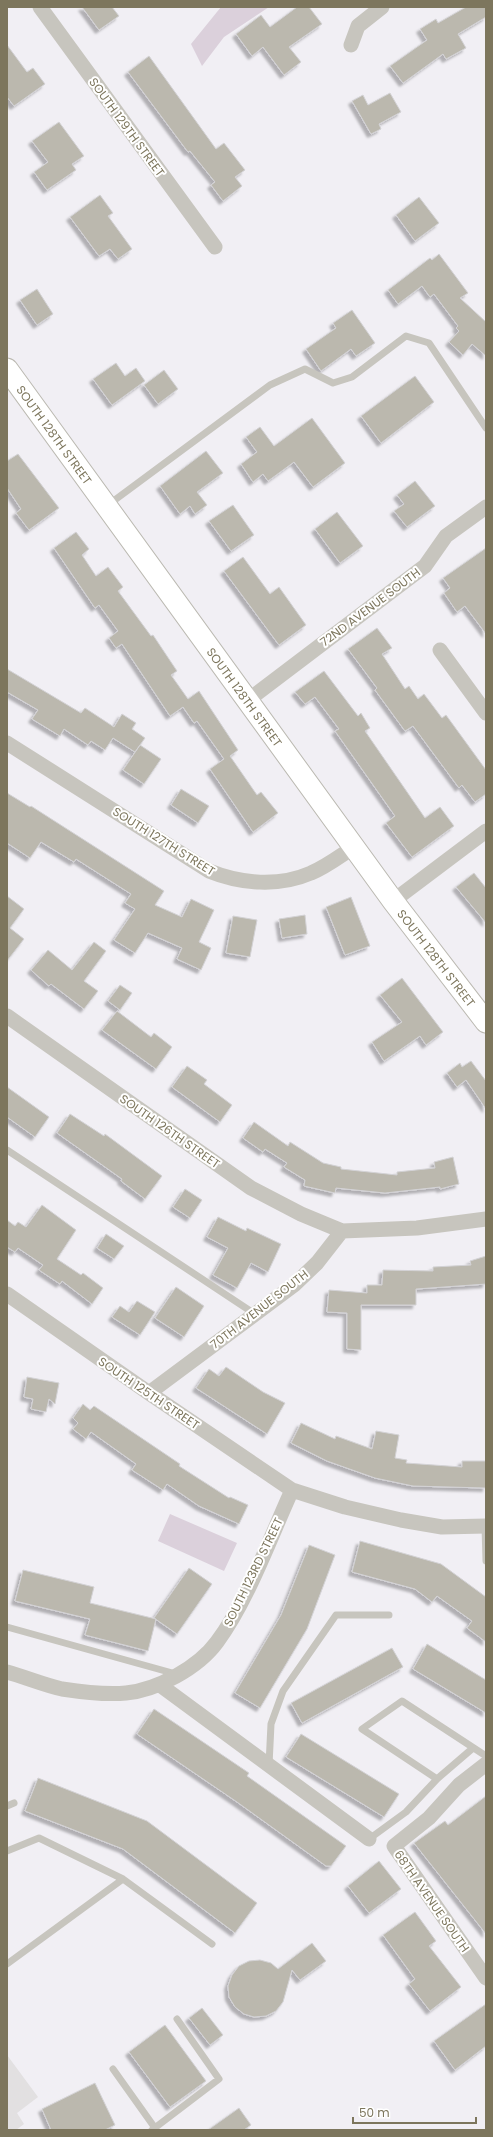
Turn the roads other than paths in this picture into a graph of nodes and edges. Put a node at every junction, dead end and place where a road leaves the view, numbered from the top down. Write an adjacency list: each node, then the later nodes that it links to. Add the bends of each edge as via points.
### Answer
1 (40, 7): 4 (street, SOUTH 129TH STREET)
2 (382, 7): 3 (street, via 358,26)
3 (351, 45)
4 (215, 247)
5 (7, 369): 7 (street, SOUTH 128TH STREET)
6 (486, 428): 7 (lane, via 429,343 406,336 352,377 333,383 305,369 270,385)
7 (107, 506): 10 (street, SOUTH 128TH STREET)
8 (486, 507): 10 (street, 72ND AVENUE SOUTH, via 446,536 425,566)
9 (440, 650): 11 (street)
10 (247, 701): 14 (street, SOUTH 128TH STREET)
11 (486, 713)
12 (7, 743): 14 (street, SOUTH 127TH STREET, via 209,871 227,879 278,882 311,873)
13 (486, 831): 15 (street)
14 (354, 847): 15 (street, SOUTH 128TH STREET)
15 (393, 901): 17 (street, SOUTH 128TH STREET)
16 (7, 1016): 20 (street, SOUTH 126TH STREET, via 252,1188 301,1214)
17 (486, 1022)
18 (7, 1150): 22 (lane)
19 (486, 1219): 20 (street, via 417,1228)
20 (342, 1231): 22 (street, 70TH AVENUE SOUTH, via 306,1274)
21 (7, 1294): 23 (street, SOUTH 125TH STREET)
22 (255, 1314): 23 (street, 70TH AVENUE SOUTH)
23 (149, 1393): 24 (street, SOUTH 125TH STREET)
24 (292, 1490): 25 (street, SOUTH 125TH STREET, via 345,1507 401,1520 442,1527); 31 (street, SOUTH 123RD STREET, via 236,1613 216,1644 190,1668)
25 (485, 1526): 26 (lane)
26 (486, 1561)
27 (389, 1615): 36 (lane, via 336,1615 283,1691 271,1724)
28 (7, 1623): 29 (lane)
29 (10, 1628): 31 (lane)
30 (7, 1672): 32 (street, SOUTH 123RD STREET, via 61,1688 89,1692 126,1693)
31 (178, 1675): 32 (street, SOUTH 123RD STREET)
32 (160, 1685): 36 (street)
33 (473, 1748): 34 (lane); 37 (lane); 37 (lane, via 402,1701 362,1729)
34 (486, 1756)
35 (486, 1764): 43 (street, 68TH AVENUE SOUTH, via 458,1785 429,1818 394,1846)
36 (269, 1765): 38 (street)
37 (437, 1779): 38 (lane, via 406,1812)
38 (369, 1839)
39 (7, 1851): 40 (lane, via 39,1838)
40 (123, 1879): 41 (lane); 42 (lane)
41 (212, 1944)
42 (7, 1964)
43 (486, 1978)
44 (177, 2019): 46 (lane, via 219,2079)
45 (114, 2069): 46 (lane)
46 (154, 2129)

